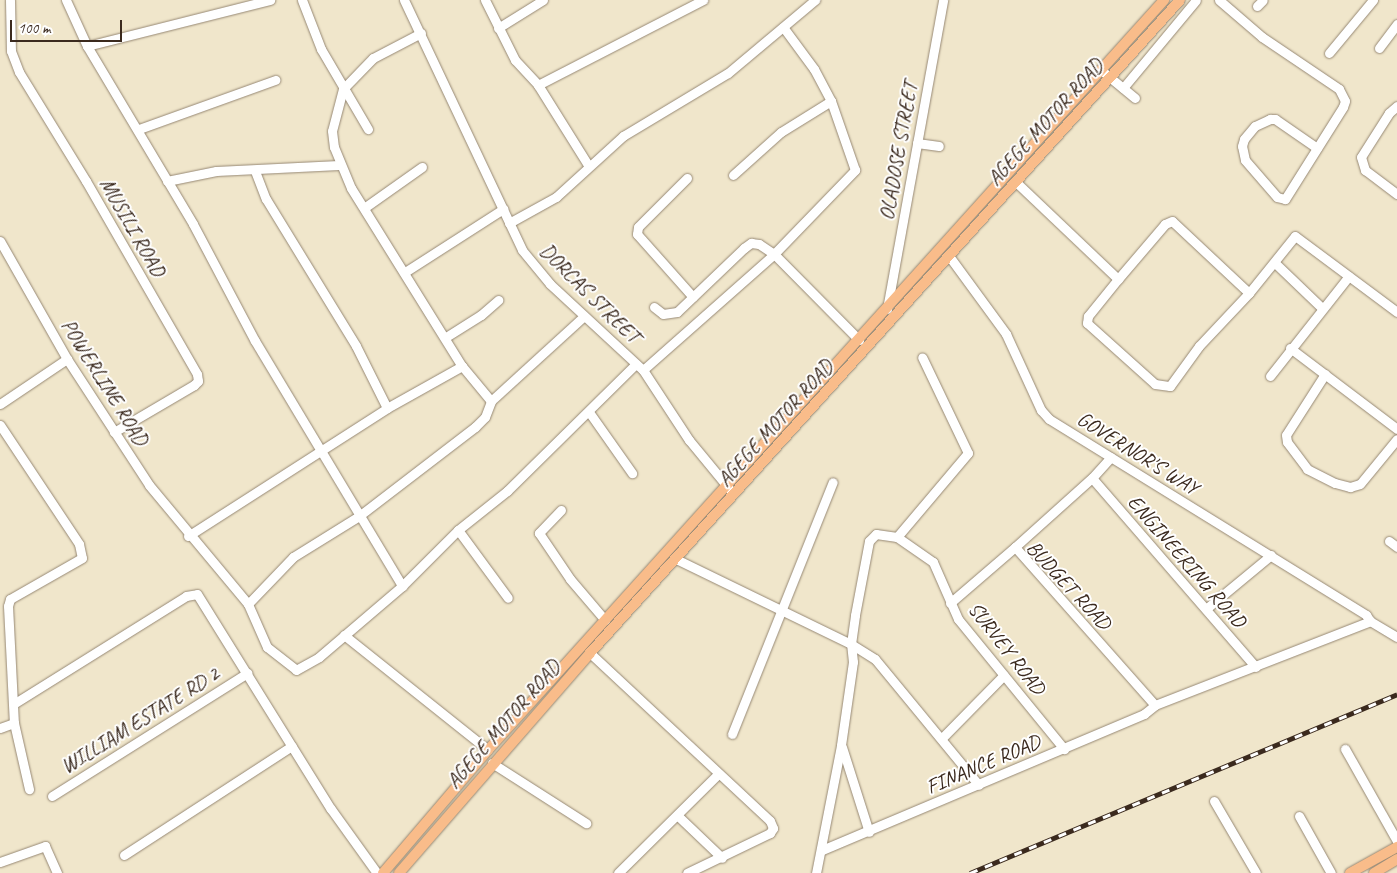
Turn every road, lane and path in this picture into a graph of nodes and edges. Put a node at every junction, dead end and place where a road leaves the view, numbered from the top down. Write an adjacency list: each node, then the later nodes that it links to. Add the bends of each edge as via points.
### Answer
1 (10, 0): 82 (street, MUSILI ROAD, via 11,51 19,72 101,207 198,381)
2 (66, 0): 22 (street)
3 (270, 0): 22 (street)
4 (302, 0): 30 (street, via 321,49)
5 (404, 0): 21 (street, DORCAS STREET)
6 (543, 0): 20 (street)
7 (703, 0): 28 (street)
8 (800, 0): 17 (street)
9 (815, 0): 17 (street)
10 (943, 0): 36 (street, OLADOSE STREET)
11 (1164, 0): 25 (main road, AGEGE MOTOR ROAD)
12 (1180, 0): 26 (main road, AGEGE MOTOR ROAD)
13 (1196, 0): 29 (street)
14 (1219, 0): 38 (street, via 1262,36 1339,89 1344,96 1343,107)
15 (1372, 0): 24 (street)
16 (490, 2): 20 (street)
17 (805, 10): 19 (street)
18 (1397, 24): 23 (street)
19 (783, 27): 32 (street, via 814,69); 40 (street, via 728,73 623,136)
20 (498, 28): 28 (street, via 515,60)
21 (422, 33): 30 (street, via 373,58); 49 (street, DORCAS STREET)
22 (87, 46): 34 (street)
23 (1379, 48)
24 (1329, 53)
25 (1101, 70): 26 (street); 62 (main road, AGEGE MOTOR ROAD)
26 (1110, 77): 29 (street); 46 (main road, AGEGE MOTOR ROAD)
27 (275, 80): 34 (street)
28 (538, 85): 40 (street)
29 (1123, 88): 31 (street)
30 (343, 89): 35 (street); 39 (street, via 332,131)
31 (1135, 98)
32 (831, 101): 43 (street, via 781,132); 52 (street, via 855,170)
33 (1397, 106): 47 (street, via 1361,157 1361,164)
34 (139, 129): 45 (street)
35 (368, 129)
36 (917, 143): 37 (street); 62 (street, OLADOSE STREET)
37 (939, 146)
38 (1317, 148): 38 (street, via 1276,119 1255,126 1242,146 1245,160 1281,200 1285,199)
39 (339, 165): 42 (street); 48 (street)
40 (588, 165): 50 (street, via 556,197)
41 (422, 167): 48 (street)
42 (255, 171): 45 (street, via 216,171); 78 (street, via 266,200 356,346)
43 (733, 175)
44 (687, 178): 59 (street, via 638,226 636,234)
45 (167, 181): 84 (street)
46 (1016, 182): 53 (main road, AGEGE MOTOR ROAD); 57 (street)
47 (1397, 194)
48 (364, 208): 55 (street)
49 (503, 210): 50 (street, DORCAS STREET); 55 (street)
50 (510, 223): 65 (street, DORCAS STREET, via 535,268)
51 (0, 241): 71 (street, POWERLINE ROAD)
52 (774, 254): 59 (street, via 759,244 751,243); 68 (street); 73 (street)
53 (949, 256): 66 (main road, AGEGE MOTOR ROAD); 85 (street, GOVERNOR'S WAY, via 1006,334 1041,410 1049,419)
54 (1274, 263): 56 (street, via 1295,236); 58 (street); 63 (street)
55 (405, 272): 67 (street)
56 (1349, 276): 63 (street); 64 (street)
57 (1118, 279): 58 (street, via 1165,224 1172,221); 58 (street, via 1088,316 1087,323 1163,388 1170,386 1199,346)
58 (1249, 293)
59 (693, 297): 61 (street, via 670,314 663,314)
60 (498, 300): 67 (street, via 481,316)
61 (654, 307)
62 (886, 308): 66 (street); 68 (main road, AGEGE MOTOR ROAD)
63 (1322, 308): 69 (street)
64 (1397, 312)
65 (584, 316): 73 (street, DORCAS STREET); 76 (street)
66 (893, 319): 90 (main road, AGEGE MOTOR ROAD)
67 (446, 337): 72 (street)
68 (860, 340): 89 (main road, AGEGE MOTOR ROAD)
69 (1290, 348): 74 (street); 75 (street)
70 (922, 357): 95 (street, via 968,453)
71 (67, 359): 77 (street); 82 (street, POWERLINE ROAD)
72 (462, 366): 76 (street); 78 (street)
73 (640, 367): 79 (street); 89 (street, DORCAS STREET, via 689,440)
74 (1324, 374): 81 (street); 83 (street, via 1286,435 1286,442 1307,469 1335,483 1350,487 1360,484)
75 (1270, 376)
76 (491, 401): 92 (street, via 485,417 475,427)
77 (0, 404)
78 (387, 408): 84 (street)
79 (589, 412): 86 (street); 93 (street, via 507,491)
80 (0, 425): 118 (street, via 79,544 82,558 10,599 7,625)
81 (1397, 429)
82 (114, 432): 94 (street, POWERLINE ROAD)
83 (1397, 439)
84 (320, 453): 92 (street); 94 (street)
85 (1111, 457): 87 (street); 99 (street, GOVERNOR'S WAY)
86 (632, 474)
87 (1092, 478): 97 (street); 105 (street, ENGINEERING ROAD)
88 (833, 482): 106 (street)
89 (726, 486): 90 (street, DORCAS STREET); 107 (main road, AGEGE MOTOR ROAD)
90 (735, 495): 100 (main road, AGEGE MOTOR ROAD)
91 (561, 510): 107 (street, via 539,532 570,579)
92 (359, 516): 101 (street); 104 (street, via 293,557)
93 (458, 530): 101 (street); 102 (street)
94 (188, 536): 104 (street, POWERLINE ROAD)
95 (896, 537): 103 (street, SURVEY ROAD, via 932,562); 111 (street, via 876,534 870,541)
96 (1389, 541): 98 (street)
97 (1015, 547): 103 (street, BUDGET ROAD); 119 (street, BUDGET ROAD)
98 (1397, 547)
99 (1271, 555): 105 (street); 108 (street, GOVERNOR'S WAY, via 1366,615)
100 (676, 559): 106 (street); 112 (main road, AGEGE MOTOR ROAD)
101 (402, 586): 109 (street)
102 (508, 598)
103 (950, 603): 115 (street, SURVEY ROAD, via 958,619)
104 (248, 604): 109 (street, POWERLINE ROAD, via 267,647 296,670 319,657)
105 (1207, 608): 113 (street, ENGINEERING ROAD)
106 (783, 610): 111 (street); 123 (street)
107 (605, 620): 116 (main road, AGEGE MOTOR ROAD)
108 (1370, 621): 110 (street, GOVERNOR'S WAY); 113 (street, FINANCE ROAD)
109 (344, 635): 130 (street)
110 (1397, 637)
111 (850, 644): 124 (street, via 879,662); 126 (street, via 853,662)
112 (590, 654): 117 (main road, AGEGE MOTOR ROAD); 132 (street)
113 (1256, 667): 119 (street, FINANCE ROAD)
114 (247, 673): 118 (street, via 197,594 191,594); 127 (street); 135 (street, WILLIAM ESTATE RD 2)
115 (1004, 675): 124 (street); 128 (street, SURVEY ROAD)
116 (553, 679): 117 (main road); 122 (main road, AGEGE MOTOR ROAD)
117 (561, 687): 125 (main road, AGEGE MOTOR ROAD)
118 (15, 703): 120 (street)
119 (1155, 705): 128 (street, FINANCE ROAD, via 1144,714)
120 (14, 724): 121 (street); 134 (street)
121 (0, 728)
122 (505, 732): 125 (main road); 130 (main road, AGEGE MOTOR ROAD)
123 (732, 734)
124 (942, 738): 133 (street)
125 (514, 740): 131 (main road, AGEGE MOTOR ROAD)
126 (841, 745): 140 (street); 143 (street)
127 (292, 746): 144 (street); 149 (street)
128 (1064, 749): 133 (street, FINANCE ROAD)
129 (1345, 749): 141 (street)
130 (488, 750): 150 (main road, AGEGE MOTOR ROAD)
131 (492, 763): 139 (street); 151 (main road, AGEGE MOTOR ROAD)
132 (717, 775): 137 (street); 145 (street, via 770,821 773,828 770,833)
133 (979, 785): 140 (street, FINANCE ROAD)
134 (29, 789)
135 (52, 796)
136 (1214, 802): 155 (street)
137 (677, 815): 145 (street); 152 (street)
138 (1299, 816): 156 (street)
139 (586, 823)
140 (869, 832): 143 (street, FINANCE ROAD)
141 (1397, 842)
142 (1397, 847): 157 (main road)
143 (822, 850): 154 (street)
144 (124, 855)
145 (722, 858): 153 (street)
146 (1397, 859): 158 (main road)
147 (0, 862): 148 (street, via 45,846)
148 (57, 873)
149 (377, 873)
150 (383, 873)
151 (399, 873)
152 (618, 873)
153 (687, 873)
154 (816, 873)
155 (1256, 873)
156 (1331, 873)
157 (1350, 873)
158 (1374, 873)

